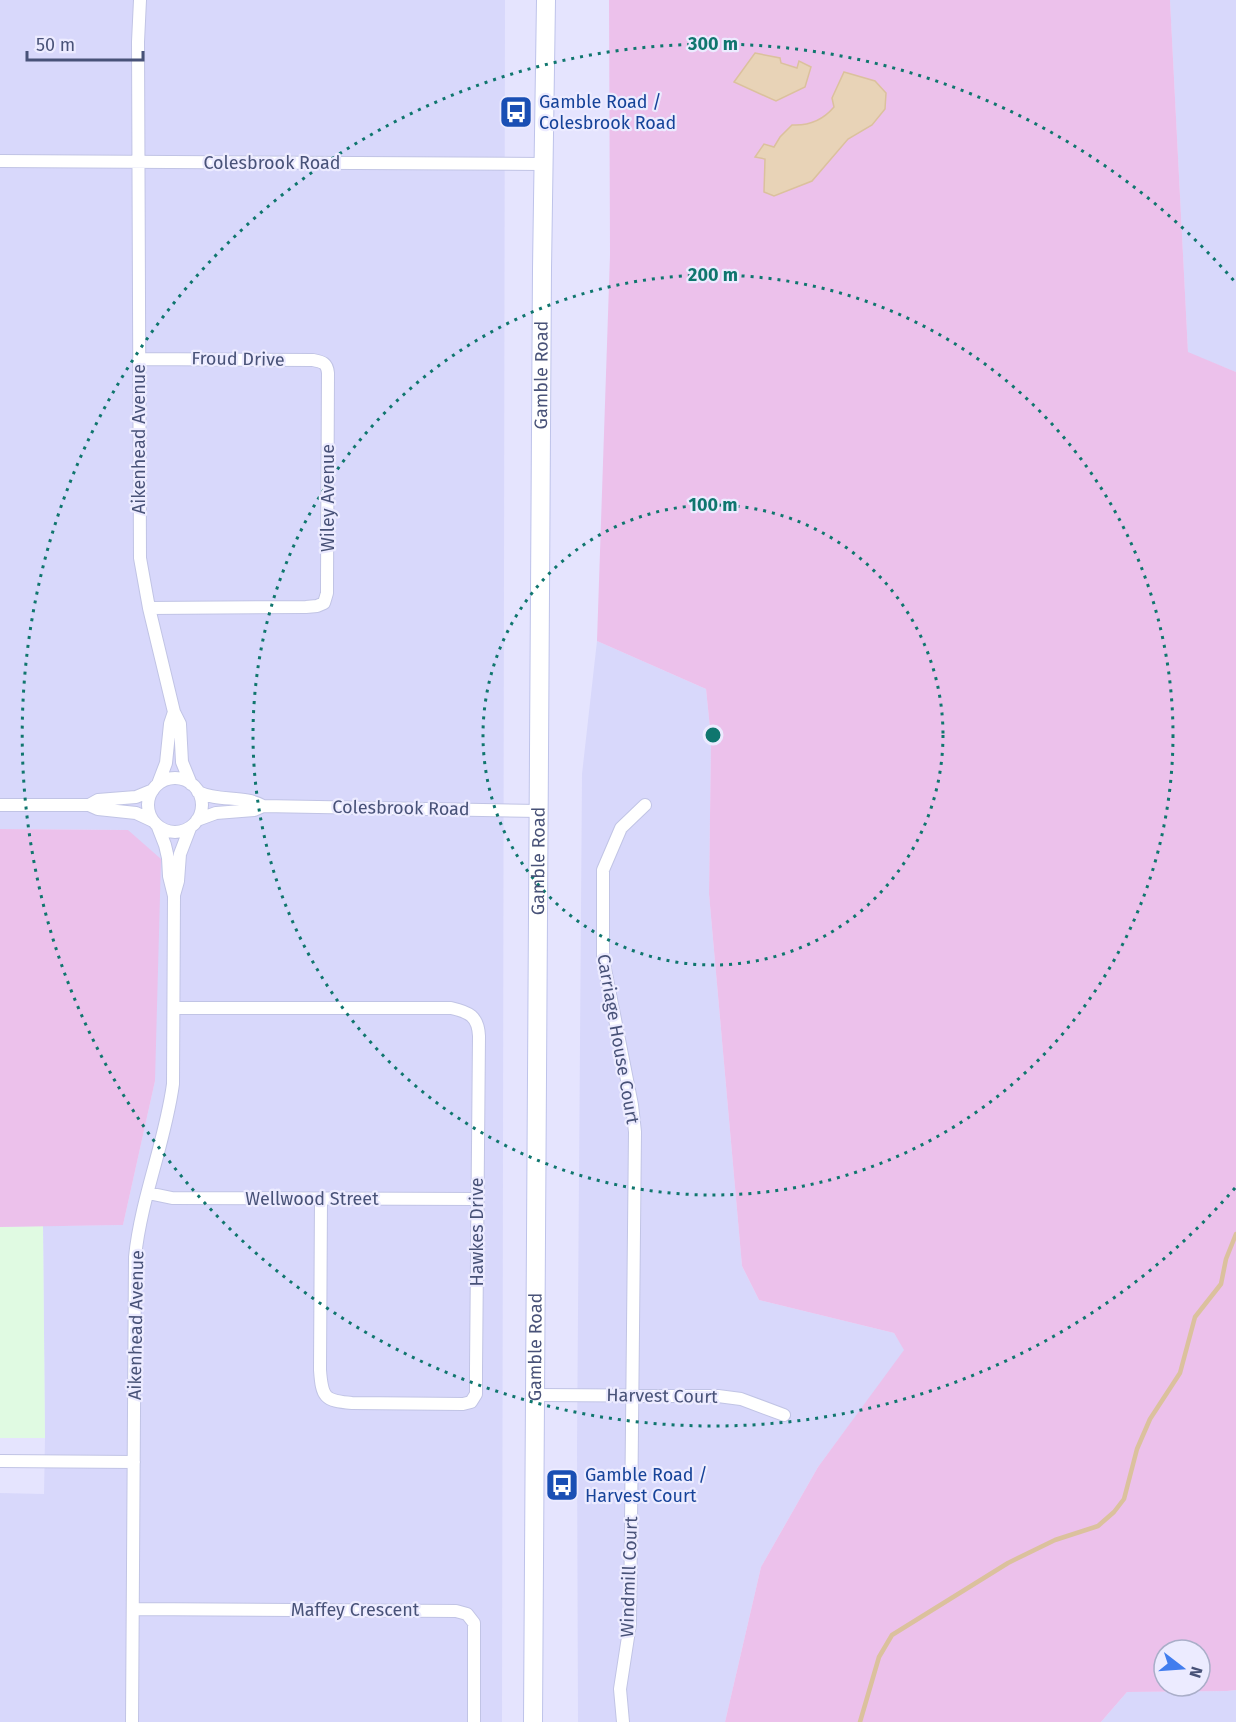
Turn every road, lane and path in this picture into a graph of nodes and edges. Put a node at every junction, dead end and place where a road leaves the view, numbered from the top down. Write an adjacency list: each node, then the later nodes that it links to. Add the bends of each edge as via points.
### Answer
1 (140, 0): 4 (street, Aikenhead Avenue)
2 (546, 0): 5 (main road, Gamble Road)
3 (0, 161): 4 (street, Colesbrook Road)
4 (139, 162): 5 (street, Colesbrook Road); 6 (street, Aikenhead Avenue)
5 (543, 164): 16 (main road, Gamble Road)
6 (138, 359): 7 (street, Froud Drive, via 313,360 323,362); 8 (street, Aikenhead Avenue, via 139,543)
7 (328, 373): 8 (street, Wiley Avenue, via 324,603 306,607)
8 (149, 608): 9 (street, Aikenhead Avenue)
9 (174, 712): 10 (street, Aikenhead Avenue, via 166,763); 11 (street, Aikenhead Avenue, via 180,724 182,762)
10 (155, 787): 11 (street, via 175,778); 13 (street, via 140,796 98,800); 17 (street, via 148,807)
11 (194, 788): 15 (street, Colesbrook Road, via 207,797 254,801); 18 (street, via 202,805)
12 (0, 805): 13 (street)
13 (89, 805): 17 (street, via 136,813)
14 (645, 805): 25 (street, Carriage House Court, via 621,828 603,870 602,909 603,959 635,1132)
15 (263, 806): 16 (street, Colesbrook Road); 18 (street, Colesbrook Road, via 216,813)
16 (539, 811): 24 (main road, Gamble Road)
17 (156, 824): 18 (street, via 173,832); 19 (street, Aikenhead Avenue, via 165,845)
18 (194, 824): 19 (street, Aikenhead Avenue, via 180,854)
19 (174, 896): 20 (street, Aikenhead Avenue)
20 (174, 1008): 21 (street, Aikenhead Avenue, via 171,1100); 23 (street, Hawkes Drive, via 464,1011 475,1018 478,1027)
21 (148, 1193): 22 (street, Wellwood Street, via 172,1198); 28 (street, Aikenhead Avenue, via 135,1257)
22 (321, 1199): 23 (street, Wellwood Street); 23 (street, Hawkes Drive, via 323,1394 334,1402 463,1404 471,1402 476,1394)
23 (477, 1199)
24 (536, 1395): 25 (street, Harvest Court); 32 (main road, Gamble Road)
25 (632, 1395): 26 (street, Harvest Court, via 741,1399); 33 (street, Windmill Court, via 630,1624 620,1689)
26 (784, 1415)
27 (0, 1461): 28 (street)
28 (134, 1462): 29 (street, Aikenhead Avenue)
29 (133, 1610): 30 (street, Aikenhead Avenue); 31 (street, Maffey Crescent, via 467,1614 474,1623)
30 (132, 1722)
31 (474, 1722)
32 (533, 1722)
33 (623, 1722)

